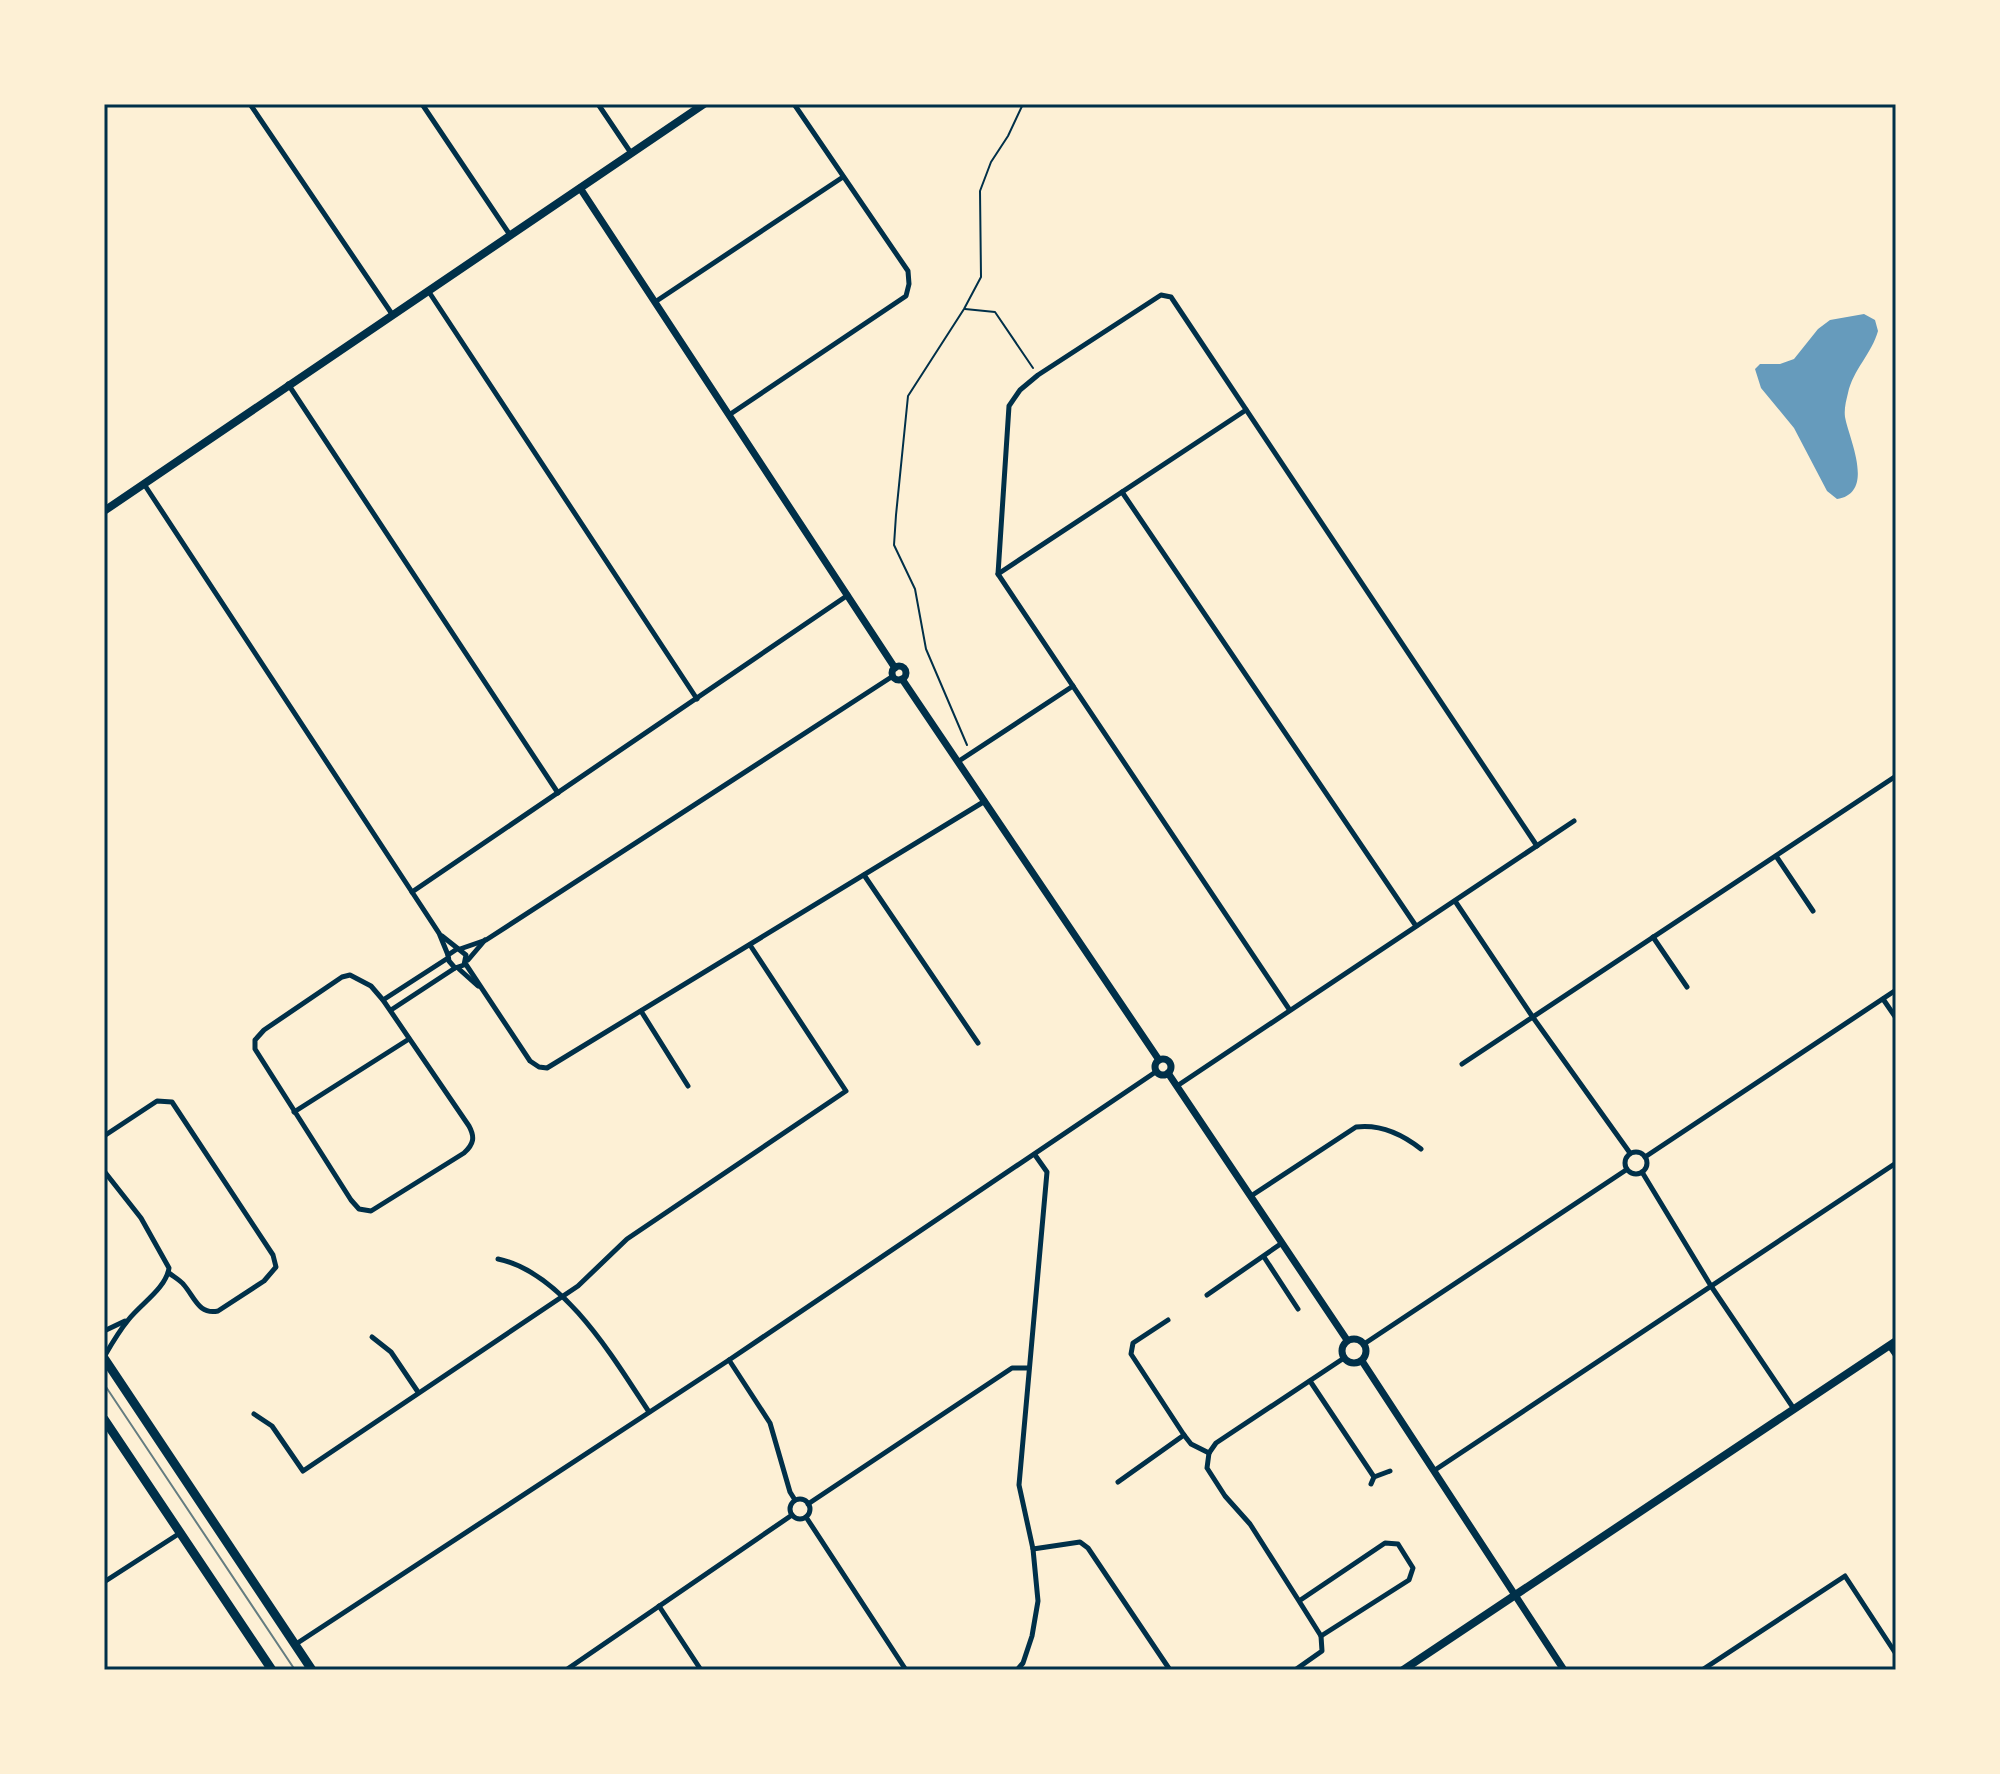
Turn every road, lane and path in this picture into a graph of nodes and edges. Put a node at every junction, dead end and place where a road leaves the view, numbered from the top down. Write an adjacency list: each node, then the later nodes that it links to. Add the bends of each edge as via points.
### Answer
1 (250, 104): 14 (street)
2 (422, 104): 10 (street)
3 (598, 104): 7 (street)
4 (704, 104): 7 (main road)
5 (794, 104): 8 (street)
6 (1023, 104): 13 (path, via 980,191 981,277)
7 (631, 153): 9 (main road)
8 (843, 177): 12 (street); 18 (street, via 908,271 906,296)
9 (580, 188): 10 (main road); 12 (main road)
10 (510, 235): 11 (main road)
11 (428, 290): 14 (main road); 27 (street)
12 (655, 302): 18 (main road)
13 (964, 309): 15 (path, via 995,312); 28 (path, via 908,396 894,545 915,589 926,649)
14 (392, 314): 16 (main road)
15 (1038, 375): 17 (street, via 1161,295 1171,297); 22 (street, via 1009,406)
16 (288, 384): 19 (main road); 31 (street)
17 (1246, 410): 20 (street); 34 (street)
18 (729, 415): 23 (main road)
19 (143, 483): 21 (main road); 37 (street)
20 (1122, 492): 22 (street); 40 (street)
21 (104, 511)
22 (998, 574): 26 (street)
23 (848, 595): 24 (main road); 27 (street)
24 (894, 672): 25 (main road); 25 (main road, via 901,666); 43 (street)
25 (902, 679): 29 (main road)
26 (1073, 686): 28 (street); 54 (street)
27 (697, 699): 31 (street)
28 (971, 753): 29 (street)
29 (959, 761): 32 (main road)
30 (1896, 776): 35 (street)
31 (558, 793): 37 (street)
32 (986, 800): 36 (street); 61 (main road)
33 (1574, 821): 34 (street)
34 (1537, 846): 38 (street)
35 (1776, 856): 39 (street); 42 (street)
36 (864, 875): 44 (street); 60 (street)
37 (412, 892): 41 (street)
38 (1455, 901): 40 (street); 57 (street)
39 (1813, 911)
40 (1416, 926): 54 (street)
41 (439, 933): 45 (street); 46 (street)
42 (1653, 937): 49 (street); 57 (street)
43 (486, 940): 45 (street); 47 (street)
44 (750, 945): 56 (street); 84 (street, via 846,1091 627,1239)
45 (459, 949): 46 (street); 47 (street)
46 (448, 957): 48 (street); 53 (street)
47 (466, 962): 48 (street); 51 (street)
48 (456, 968): 51 (street); 55 (street)
49 (1687, 987)
50 (1896, 990): 52 (street)
51 (485, 992): 56 (street, via 530,1061 547,1068)
52 (1883, 999): 58 (street); 72 (street)
53 (383, 1000): 55 (street); 67 (street, via 371,986 350,975 342,977 259,1035 258,1058)
54 (1289, 1009): 66 (street)
55 (391, 1010): 59 (street)
56 (641, 1011): 65 (street)
57 (1532, 1016): 62 (street); 70 (street)
58 (1896, 1018)
59 (409, 1039): 67 (street); 67 (street, via 469,1126 472,1143 376,1209 365,1211 355,1205)
60 (978, 1043)
61 (1159, 1060): 63 (main road); 64 (main road, via 1170,1062)
62 (1462, 1064)
63 (1157, 1071): 64 (main road); 71 (street)
64 (1168, 1073): 66 (main road)
65 (688, 1086)
66 (1177, 1086): 77 (main road)
67 (294, 1112)
68 (104, 1136): 81 (street, via 157,1101 172,1102 276,1267 264,1281 211,1312)
69 (1421, 1149): 77 (street, via 1373,1125 1356,1127)
70 (1630, 1153): 72 (street); 74 (street, via 1624,1161)
71 (1035, 1155): 96 (street); 98 (street, via 1047,1172)
72 (1645, 1157): 76 (street)
73 (1896, 1163): 82 (street)
74 (1626, 1170): 76 (street); 91 (street)
75 (104, 1171): 81 (street, via 141,1218 168,1261)
76 (1642, 1172): 82 (street)
77 (1251, 1196): 78 (main road)
78 (1283, 1243): 79 (street); 90 (main road)
79 (1264, 1257): 83 (street); 85 (street)
80 (498, 1259): 84 (street, via 516,1263)
81 (169, 1273): 86 (street)
82 (1711, 1286): 101 (street); 107 (street)
83 (1207, 1295)
84 (563, 1297): 100 (street); 102 (street, via 597,1334)
85 (1298, 1309)
86 (130, 1318): 88 (street); 94 (street)
87 (1168, 1320): 105 (street, via 1133,1343 1131,1354)
88 (104, 1331)
89 (372, 1337): 100 (street, via 391,1352)
90 (1347, 1340): 91 (main road); 95 (main road, via 1341,1350)
91 (1364, 1344): 97 (main road)
92 (1892, 1344): 93 (street); 101 (main road)
93 (1896, 1356)
94 (104, 1358): 123 (highway)
95 (1344, 1358): 97 (main road); 99 (street)
96 (729, 1360): 102 (street); 112 (street, via 770,1423)
97 (1362, 1361): 107 (main road)
98 (1028, 1368): 113 (street, via 1012,1368); 117 (street, via 1019,1485)
99 (1310, 1381): 106 (street, via 1216,1443); 109 (street)
100 (418, 1392): 103 (street, via 303,1471 272,1426)
101 (1794, 1409): 119 (main road)
102 (649, 1412): 123 (street)
103 (254, 1414)
104 (104, 1419): 116 (highway)
105 (1184, 1435): 106 (street); 110 (street)
106 (1209, 1453): 120 (street, via 1207,1468)
107 (1435, 1470): 119 (main road)
108 (1390, 1471): 109 (street)
109 (1374, 1477): 111 (street)
110 (1118, 1482)
111 (1371, 1484)
112 (795, 1500): 113 (street); 114 (street)
113 (808, 1504): 115 (street)
114 (792, 1515): 115 (street); 121 (street)
115 (806, 1517): 129 (street)
116 (180, 1533): 118 (street); 125 (highway)
117 (1033, 1549): 130 (street, via 1038,1601 1032,1636); 131 (street, via 1080,1542 1088,1548)
118 (104, 1582)
119 (1516, 1594): 133 (main road); 134 (main road)
120 (1299, 1601): 122 (street); 122 (street, via 1385,1543 1398,1544 1413,1568 1409,1580)
121 (659, 1606): 127 (street); 128 (street)
122 (1321, 1636): 132 (street, via 1322,1651)
123 (296, 1645): 126 (highway)
124 (1896, 1654): 135 (street, via 1845,1576)
125 (272, 1670)
126 (312, 1670)
127 (566, 1670)
128 (701, 1670)
129 (906, 1670)
130 (1017, 1670)
131 (1170, 1670)
132 (1295, 1670)
133 (1403, 1670)
134 (1564, 1670)
135 (1702, 1670)

